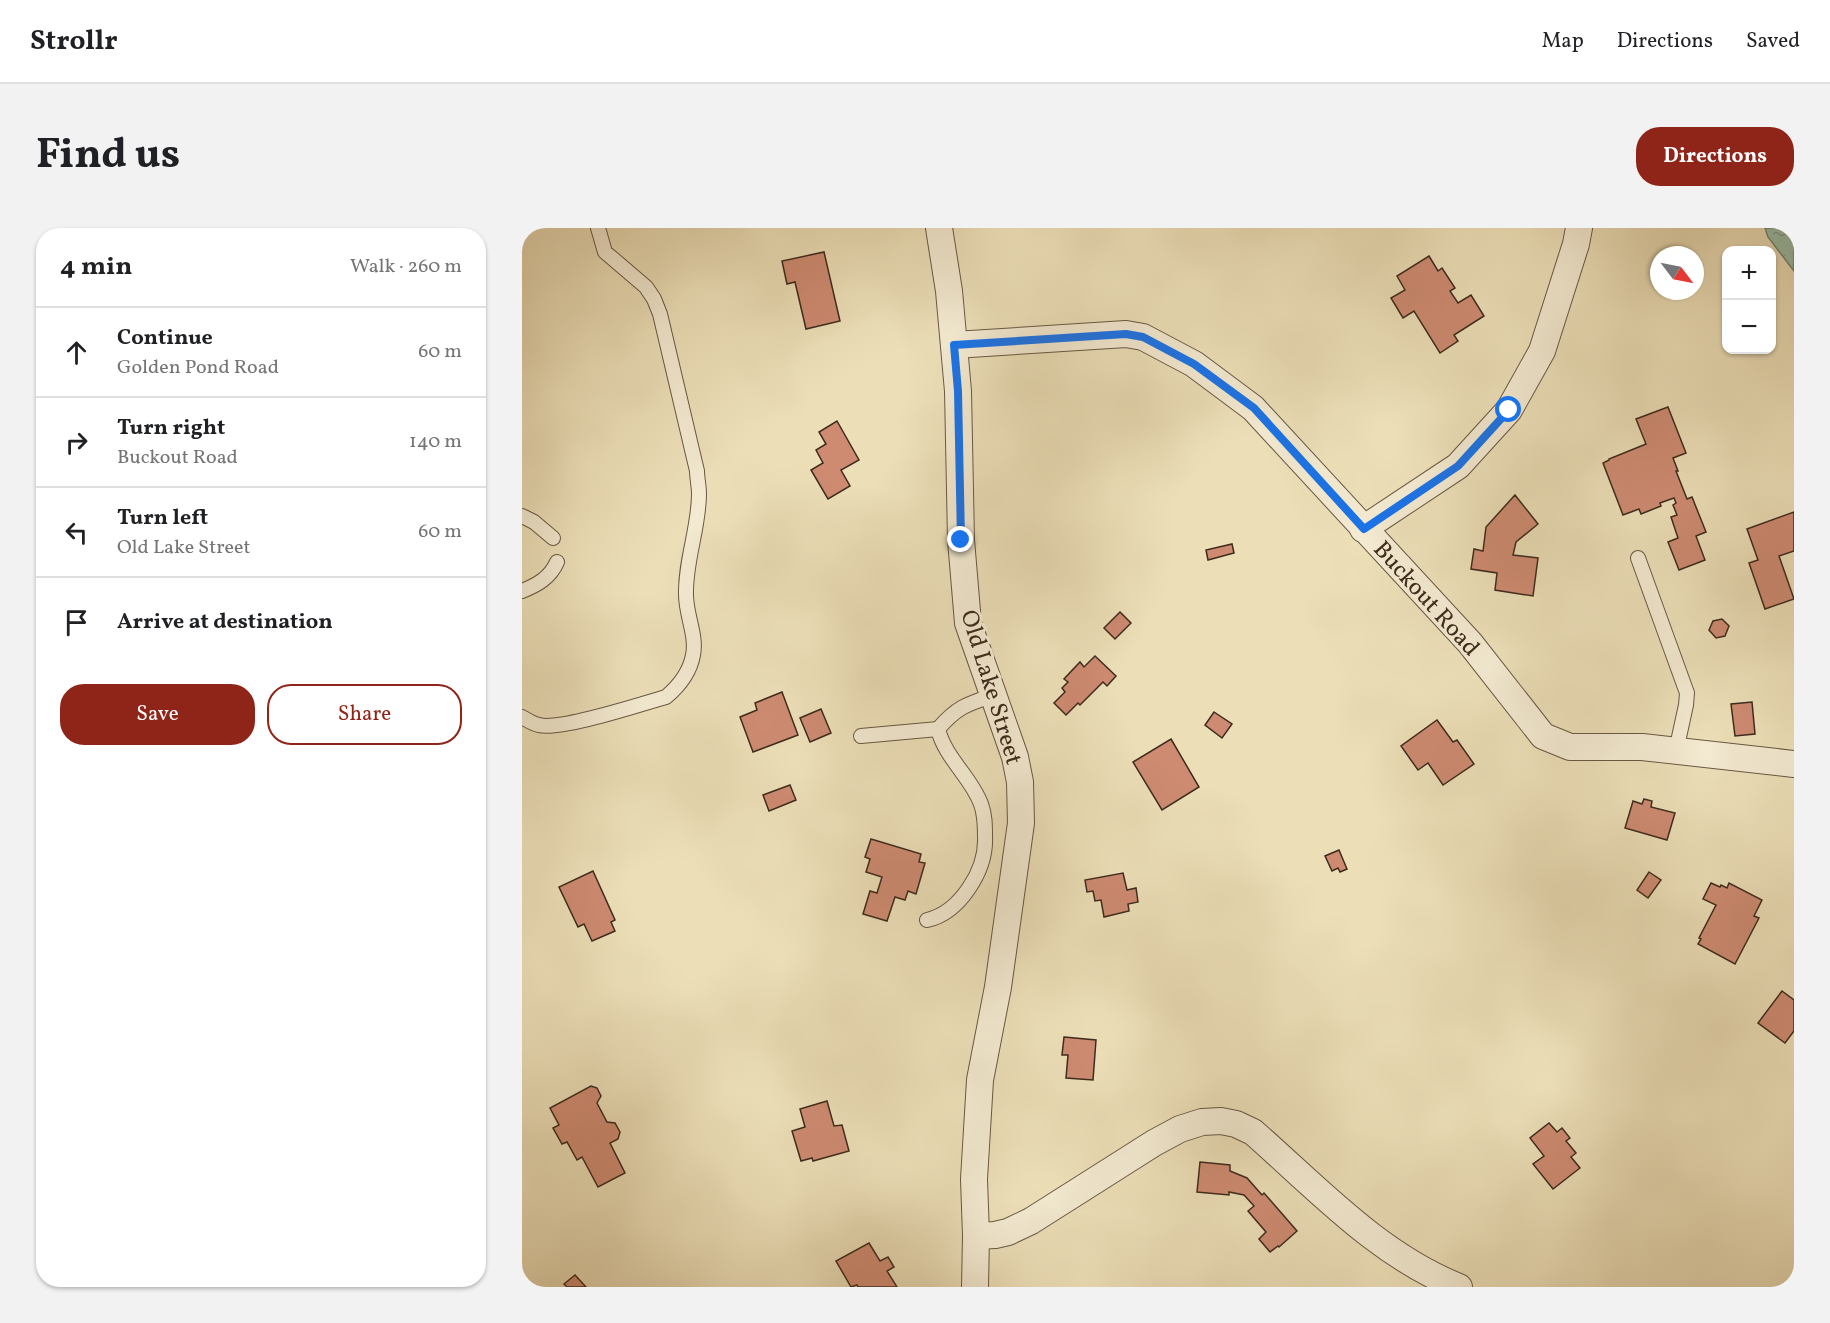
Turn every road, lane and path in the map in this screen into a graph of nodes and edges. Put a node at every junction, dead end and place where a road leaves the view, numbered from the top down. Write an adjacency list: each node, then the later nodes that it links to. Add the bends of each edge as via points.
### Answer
1 (598, 228): 12 (lane, via 605,252 634,275 654,299 696,471 699,494 686,596 694,653 677,688 666,697 552,726 539,726)
2 (939, 228): 4 (street, Old Lake Street)
3 (1579, 228): 6 (street, via 1542,351 1509,410 1458,466)
4 (954, 345): 6 (street, Buckout Road, via 1126,334 1143,337 1194,364 1254,408); 11 (street, Old Lake Street, via 968,623)
5 (522, 516): 7 (lane)
6 (1364, 529): 15 (street, Buckout Road, via 1470,643 1543,736 1570,747)
7 (553, 538)
8 (1638, 558): 15 (lane, via 1687,693)
9 (556, 562): 10 (lane, via 543,581)
10 (522, 591)
11 (993, 695): 13 (lane, via 950,714); 18 (street, Old Lake Street, via 1015,757 1021,823 998,987 980,1080 974,1179)
12 (522, 717)
13 (938, 729): 14 (lane); 17 (lane, via 941,742 981,803 986,849 974,881 961,900 938,918)
14 (861, 736)
15 (1676, 751): 16 (street, Buckout Road)
16 (1794, 764)
17 (927, 920)
18 (976, 1236): 19 (street, Old Lake Street); 20 (street, via 1008,1232 1031,1221 1180,1129 1221,1121 1253,1132 1361,1229 1419,1268)
19 (975, 1287)
20 (1458, 1287)

